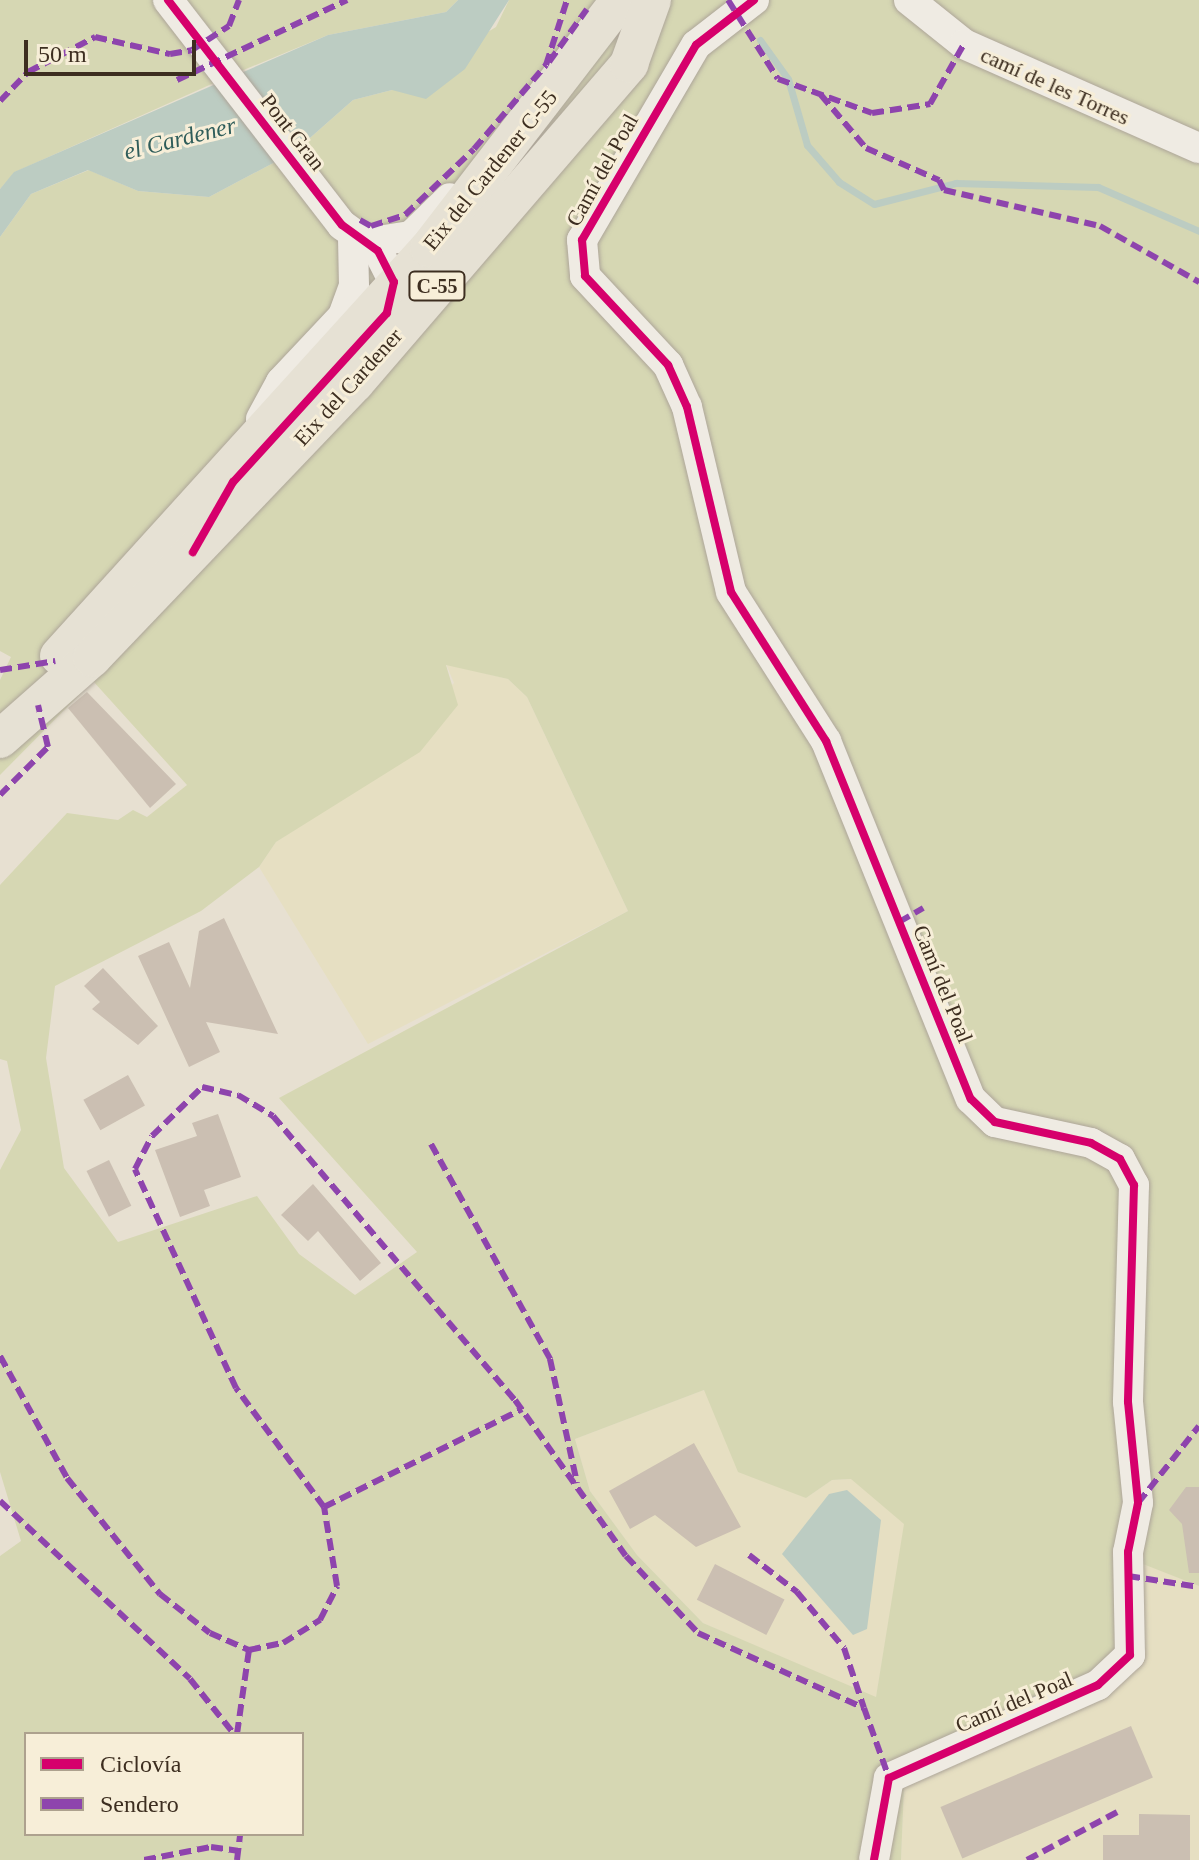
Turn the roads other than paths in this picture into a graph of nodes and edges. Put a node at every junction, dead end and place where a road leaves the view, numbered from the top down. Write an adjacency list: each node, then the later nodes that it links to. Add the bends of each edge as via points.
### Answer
1 (620, 0): 9 (main road, Eix del Cardener C-55 / C-55)
2 (652, 0): 7 (main road, Eix del Cardener / C-55)
3 (678, 0): 7 (main road)
4 (754, 0): 17 (street, Camí del Poal, via 696,45 582,240 585,276 668,365 687,407 731,592 826,741 971,1099 995,1122 1091,1143 1120,1159 1134,1185 1128,1402 1138,1503 1128,1552 1130,1655 1098,1685 889,1778)
5 (914, 3): 10 (street, camí de les Torres, via 964,44 1054,89)
6 (172, 5): 11 (street, Pont Gran)
7 (629, 64): 8 (main road, Eix del Cardener / C-55)
8 (568, 134): 12 (street, via 517,173 442,258 408,283); 14 (main road, Eix del Cardener / C-55, via 355,383)
9 (509, 148): 11 (street, via 411,236); 12 (main road, Eix del Cardener C-55 / C-55)
10 (1199, 148)
11 (353, 240): 12 (street, Pont Gran); 13 (street, via 343,316 281,382)
12 (394, 282): 13 (main road, Eix del Cardener C-55 / C-55); 14 (street, via 387,313 233,482)
13 (251, 437): 15 (main road, C-55)
14 (193, 552): 16 (main road, Eix del Cardener / C-55, via 92,658)
15 (0, 730)
16 (0, 739)
17 (874, 1860)

